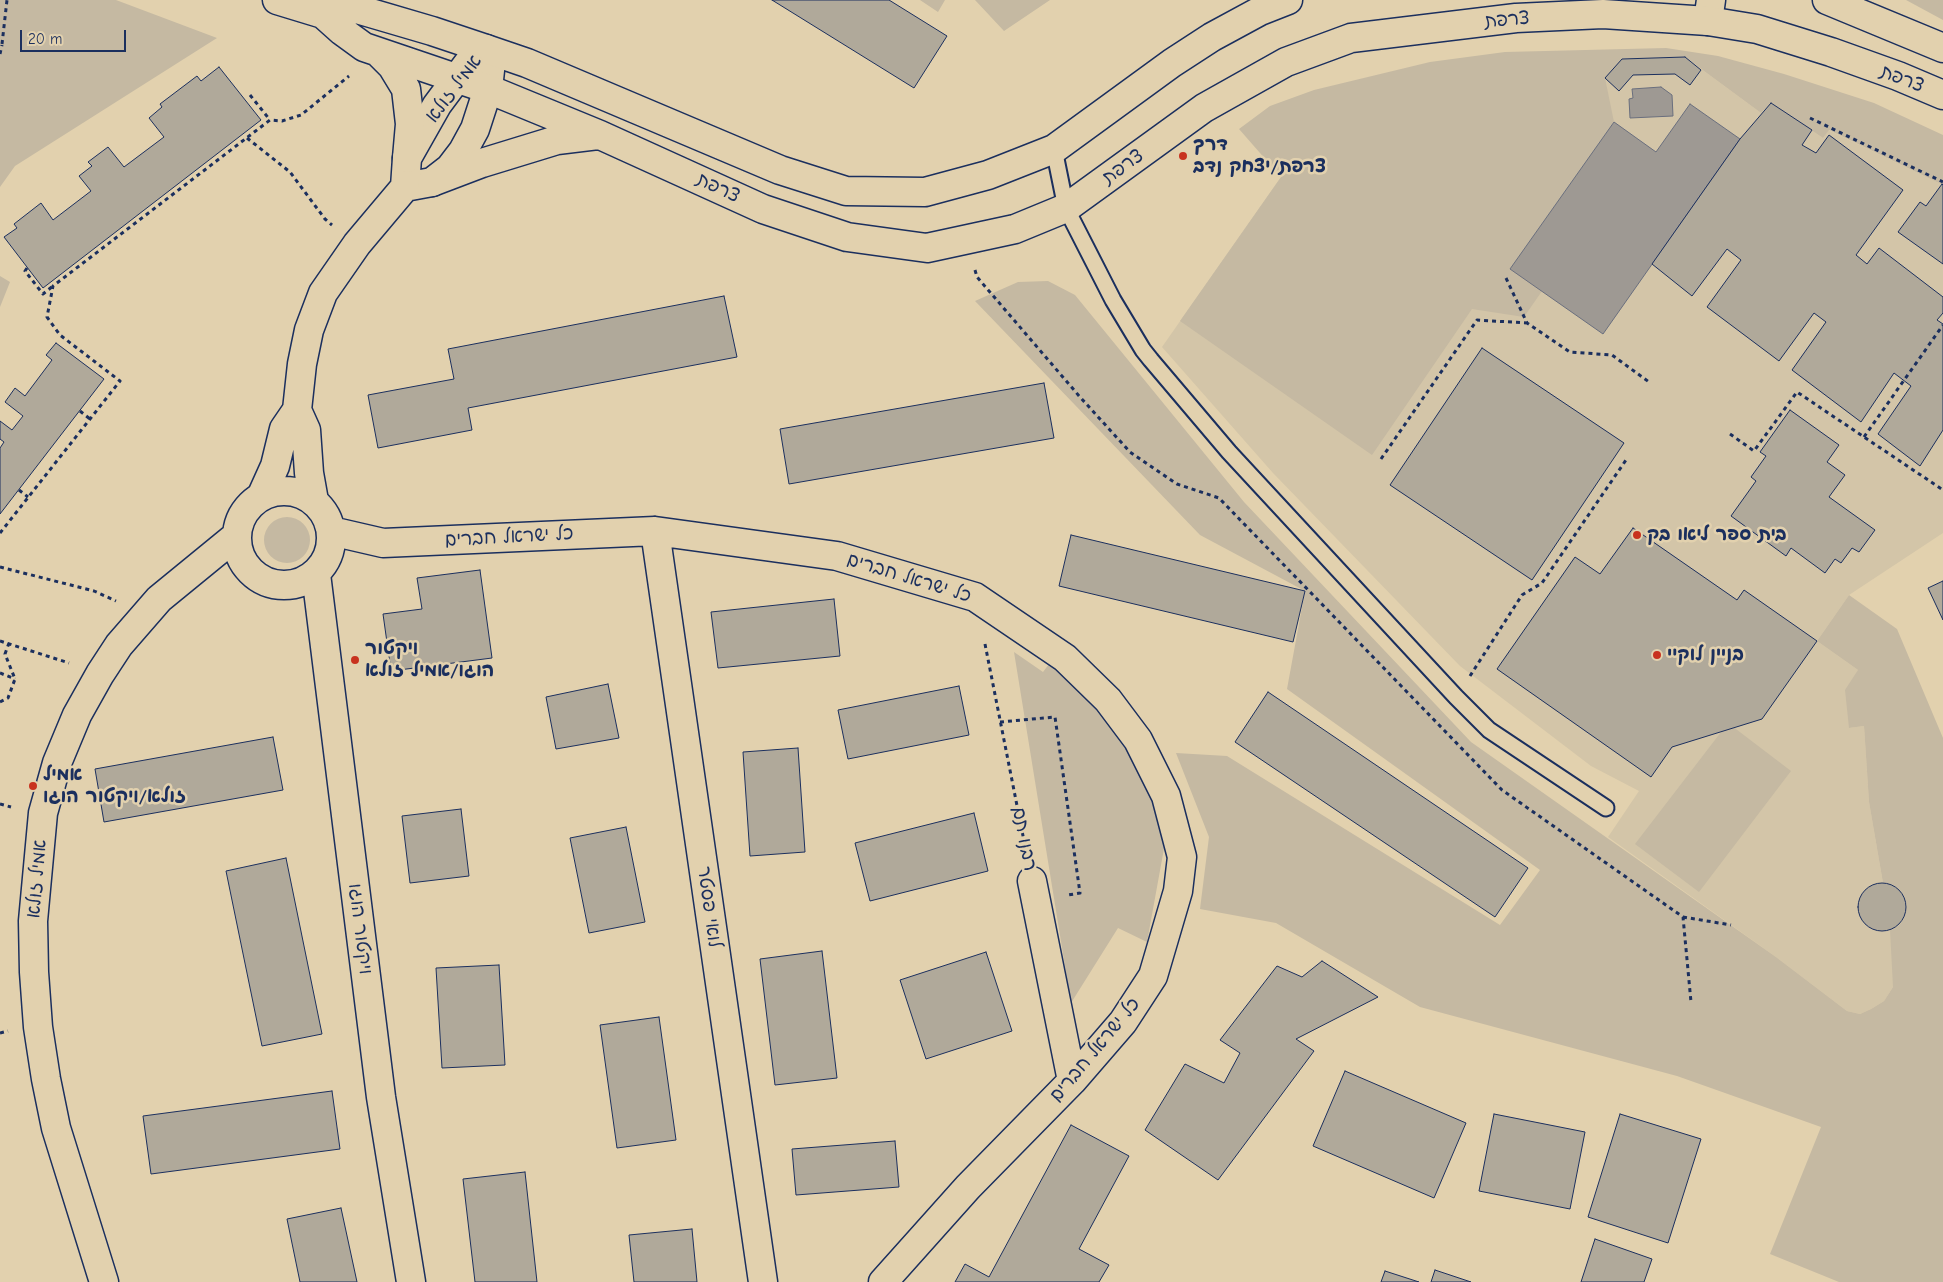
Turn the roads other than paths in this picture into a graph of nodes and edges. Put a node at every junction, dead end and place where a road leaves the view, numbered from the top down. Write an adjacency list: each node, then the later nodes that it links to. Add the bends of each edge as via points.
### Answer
1 (277, 0): 6 (street, צרפת)
2 (1288, 0): 14 (street, צרפת, via 1260,11 1188,53)
3 (1827, 0): 4 (street)
4 (1853, 6): 7 (street)
5 (1710, 11): 12 (street, צרפת, via 1898,76); 18 (street, צרפת, via 1516,18 1351,38 1286,62 1204,108)
6 (323, 14): 8 (street, צרפת, via 357,9); 9 (street, צרפת, via 364,47)
7 (1943, 48)
8 (486, 49): 10 (street, אמיל זולא, via 475,54); 11 (street, אמיל זולא, via 491,61); 14 (street, צרפת, via 527,63 780,170 846,192 925,192 988,175)
9 (379, 53): 10 (street, צרפת); 15 (street, via 392,66 406,89 410,124)
10 (457, 79): 11 (street, צרפת); 15 (street, אמיל זולא)
11 (488, 89): 13 (street, צרפת); 16 (street, אמיל זולא, via 464,151)
12 (1943, 95)
13 (600, 135): 16 (street, via 557,140); 18 (street, צרפת, via 763,209 847,237 927,248 1016,229)
14 (1054, 149): 18 (lane)
15 (408, 158): 17 (street, אמיל זולא)
16 (432, 182): 17 (street, אמיל זולא)
17 (405, 187): 19 (street, via 357,244 324,293 309,330)
18 (1066, 208): 26 (lane, via 1113,300 1143,350 1229,452 1489,730)
19 (297, 410): 20 (street, via 284,429 275,466); 21 (street, via 306,430)
20 (261, 497): 21 (street, via 288,491); 24 (street, via 243,513)
21 (314, 501): 22 (street)
22 (331, 531): 23 (street, כל ישראל חברים, via 383,543); 25 (street, via 331,547 326,562)
23 (655, 531): 28 (street, כל ישראל חברים, via 837,556 975,597 1065,658 1108,700 1138,740 1166,796 1182,857 1178,891 1154,976 1123,1022); 31 (street, לואי פסטר)
24 (236, 536): 25 (street, via 238,553 247,569 264,582 283,586 300,583); 29 (street, אמיל זולא, via 160,599 119,645 76,716 57,763 43,813 33,921 38,1027 56,1128)
25 (316, 574): 30 (street, ויקטור הוגו, via 381,1096)
26 (1606, 808)
27 (1034, 891): 28 (street)
28 (1072, 1081): 32 (street, כל ישראל חברים, via 968,1187)
29 (104, 1282)
30 (411, 1282)
31 (763, 1282)
32 (883, 1282)

